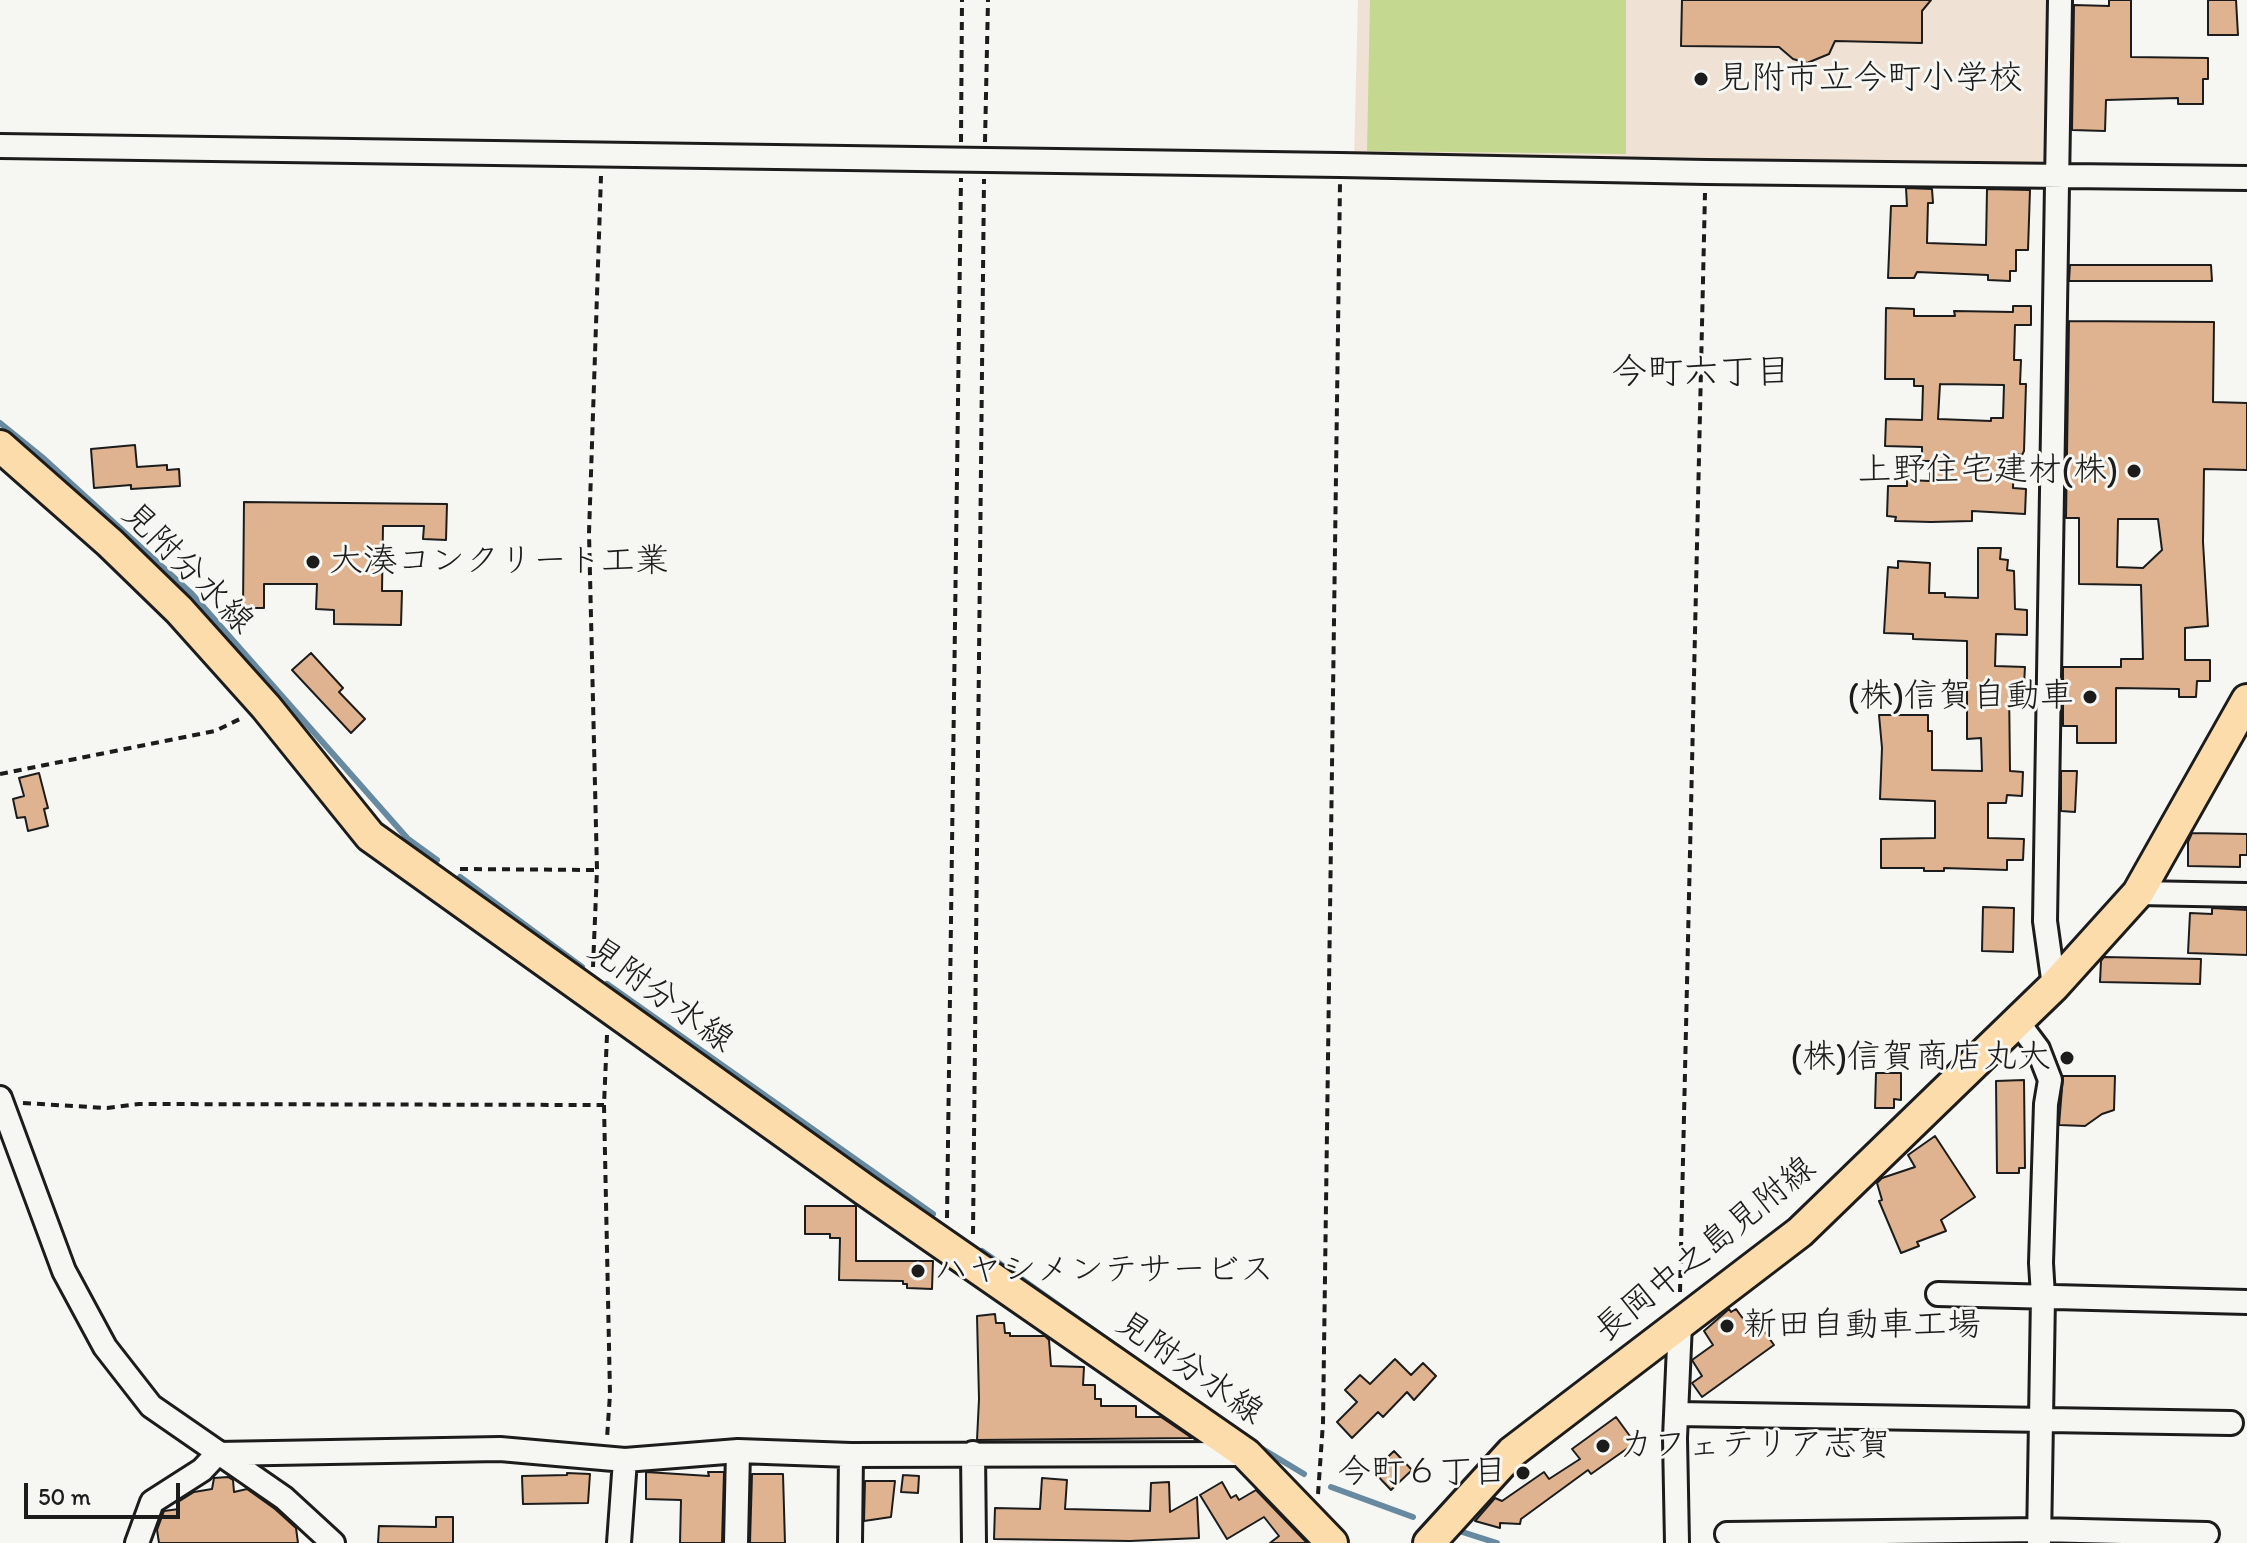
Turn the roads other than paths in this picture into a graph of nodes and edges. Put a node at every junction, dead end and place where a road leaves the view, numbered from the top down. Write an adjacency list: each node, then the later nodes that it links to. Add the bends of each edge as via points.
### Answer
1 (2060, 0): 3 (street)
2 (0, 146): 3 (street)
3 (2057, 174): 4 (street); 9 (street, via 2045,921)
4 (2247, 178)
5 (0, 446): 22 (main road, 見附分水線, via 179,610 370,836)
6 (2247, 700): 7 (main road, 長岡中之島見附線)
7 (2138, 893): 8 (street); 9 (main road, 長岡中之島見附線)
8 (2247, 895)
9 (2054, 986): 10 (main road, 長岡中之島見附線)
10 (2017, 1021): 13 (street, via 2038,1049 2050,1080); 15 (main road, 長岡中之島見附線, via 1800,1232)
11 (2, 1105): 21 (street, via 64,1271 105,1347 151,1406)
12 (1938, 1294): 13 (street)
13 (2043, 1296): 14 (street); 17 (street)
14 (2247, 1302)
15 (1680, 1323): 16 (street); 35 (main road, 長岡中之島見附線, via 1512,1452)
16 (1677, 1414): 17 (street); 36 (street)
17 (2040, 1419): 18 (street); 28 (street)
18 (2231, 1423)
19 (738, 1451): 23 (street); 24 (street); 32 (street)
20 (973, 1453): 22 (street); 23 (street); 34 (street)
21 (217, 1454): 24 (street, via 500,1449); 29 (street, via 152,1502); 30 (street, via 284,1498)
22 (1246, 1454): 25 (main road, 見附分水線)
23 (851, 1455): 33 (street)
24 (615, 1458): 31 (street)
25 (1322, 1533)
26 (1727, 1534): 28 (street)
27 (2207, 1534): 28 (street)
28 (2039, 1536)
29 (137, 1543)
30 (333, 1543)
31 (619, 1543)
32 (736, 1543)
33 (850, 1543)
34 (974, 1543)
35 (1429, 1543)
36 (1677, 1543)

